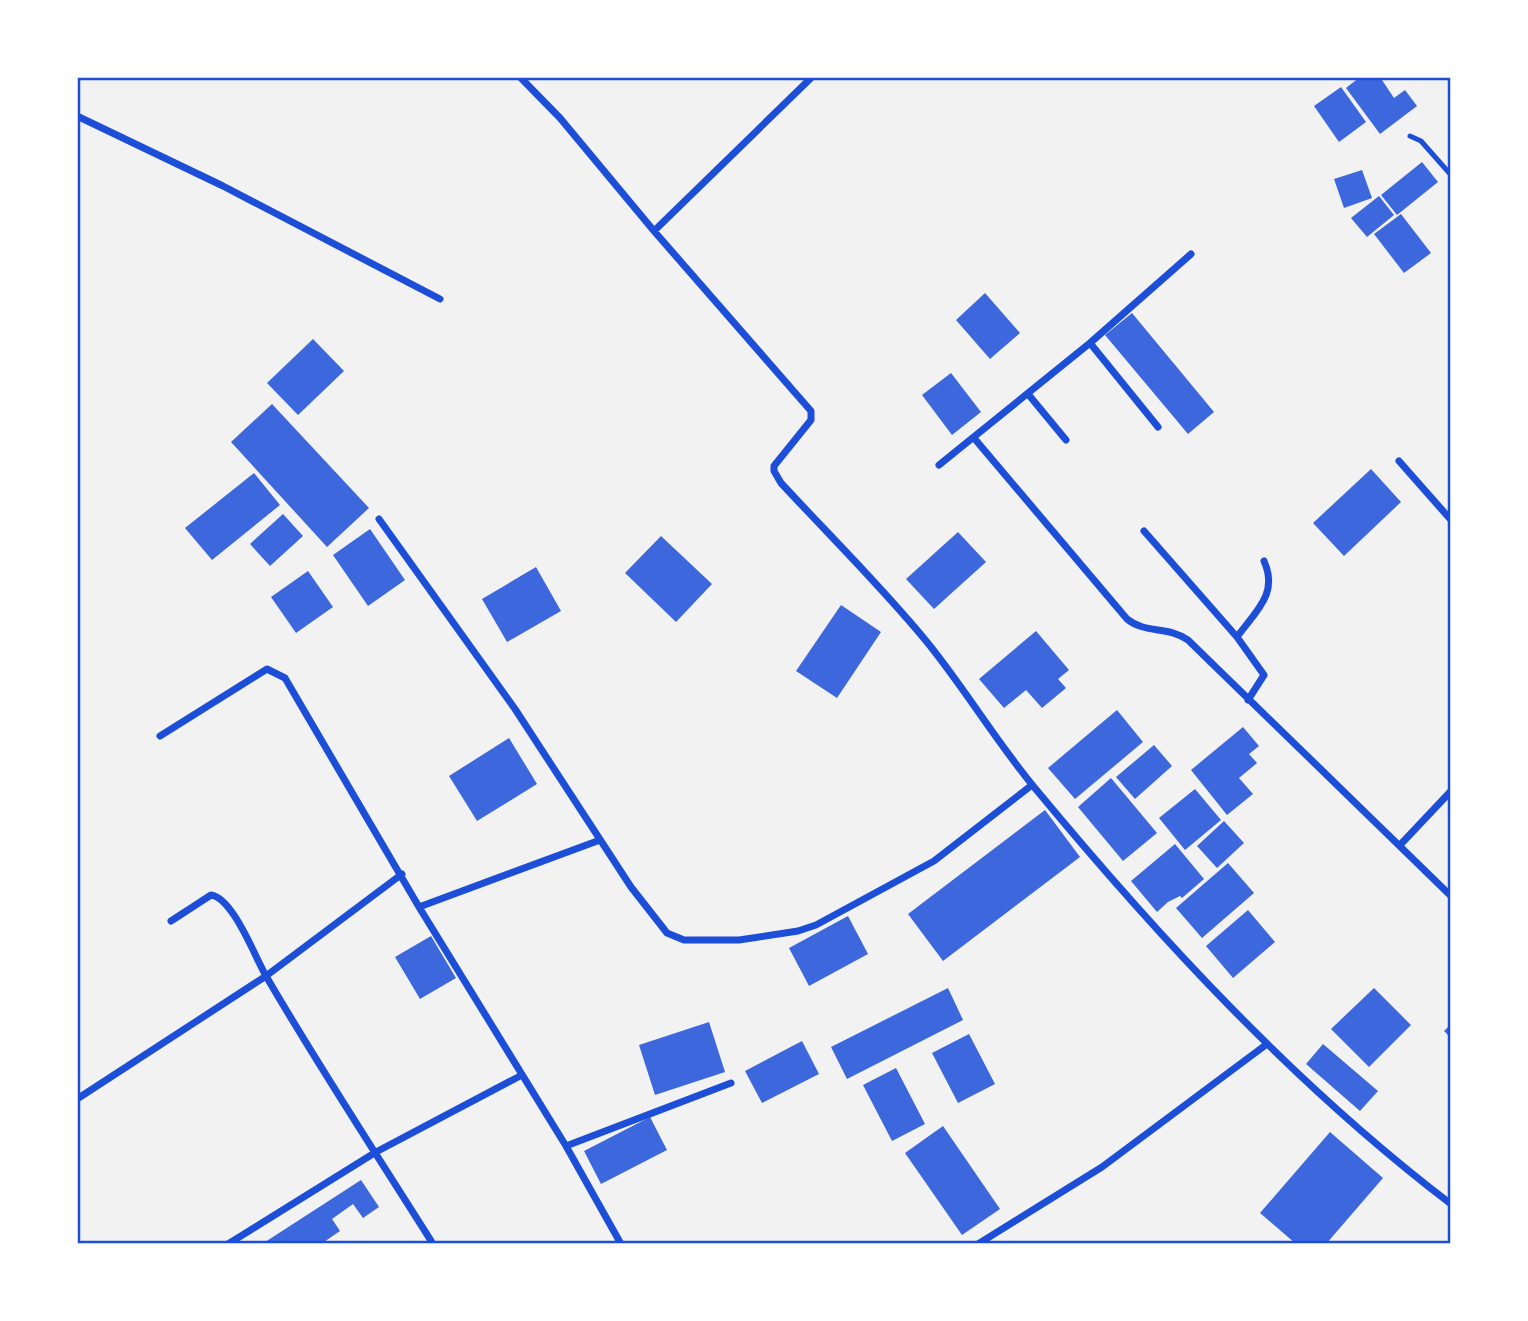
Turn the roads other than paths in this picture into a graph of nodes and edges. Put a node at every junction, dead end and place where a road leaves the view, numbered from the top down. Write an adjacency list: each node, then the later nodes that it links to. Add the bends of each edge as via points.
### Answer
1 (520, 77): 6 (street)
2 (812, 77): 6 (street)
3 (77, 116): 8 (street)
4 (1410, 136): 5 (lane, via 1421,141)
5 (1451, 176)
6 (654, 232): 23 (street, via 811,411 811,419 774,466 776,476 927,642)
7 (1191, 254): 9 (street)
8 (440, 299)
9 (1090, 343): 10 (street); 11 (street)
10 (1028, 394): 12 (street); 13 (street)
11 (1158, 427)
12 (975, 438): 15 (street); 21 (street, via 1127,619 1141,628 1180,634)
13 (1066, 440)
14 (1399, 461): 17 (street)
15 (939, 465)
16 (379, 519): 25 (street, via 515,709)
17 (1451, 520)
18 (1144, 531): 20 (street)
19 (1265, 561): 20 (street, via 1270,591)
20 (1237, 638): 21 (street, via 1264,675)
21 (1248, 700): 26 (street)
22 (160, 736): 27 (street, via 267,669 278,673 298,698)
23 (1032, 785): 25 (street, via 934,861 870,897 799,931 739,940 684,940 667,933); 32 (street, via 1210,987)
24 (1451, 791): 26 (street)
25 (600, 840): 29 (street)
26 (1401, 844): 28 (street)
27 (402, 874): 29 (street); 31 (street)
28 (1451, 896)
29 (419, 907): 33 (street)
30 (171, 921): 31 (street, via 203,898 217,896 228,905)
31 (266, 976): 35 (street); 37 (street)
32 (1267, 1044): 38 (street, via 1409,1173); 42 (street, via 1102,1167)
33 (522, 1075): 36 (street); 37 (street)
34 (731, 1083): 36 (street)
35 (77, 1099)
36 (566, 1146): 41 (street)
37 (376, 1152): 39 (street); 40 (street)
38 (1451, 1204)
39 (228, 1244)
40 (433, 1244)
41 (621, 1244)
42 (978, 1244)

